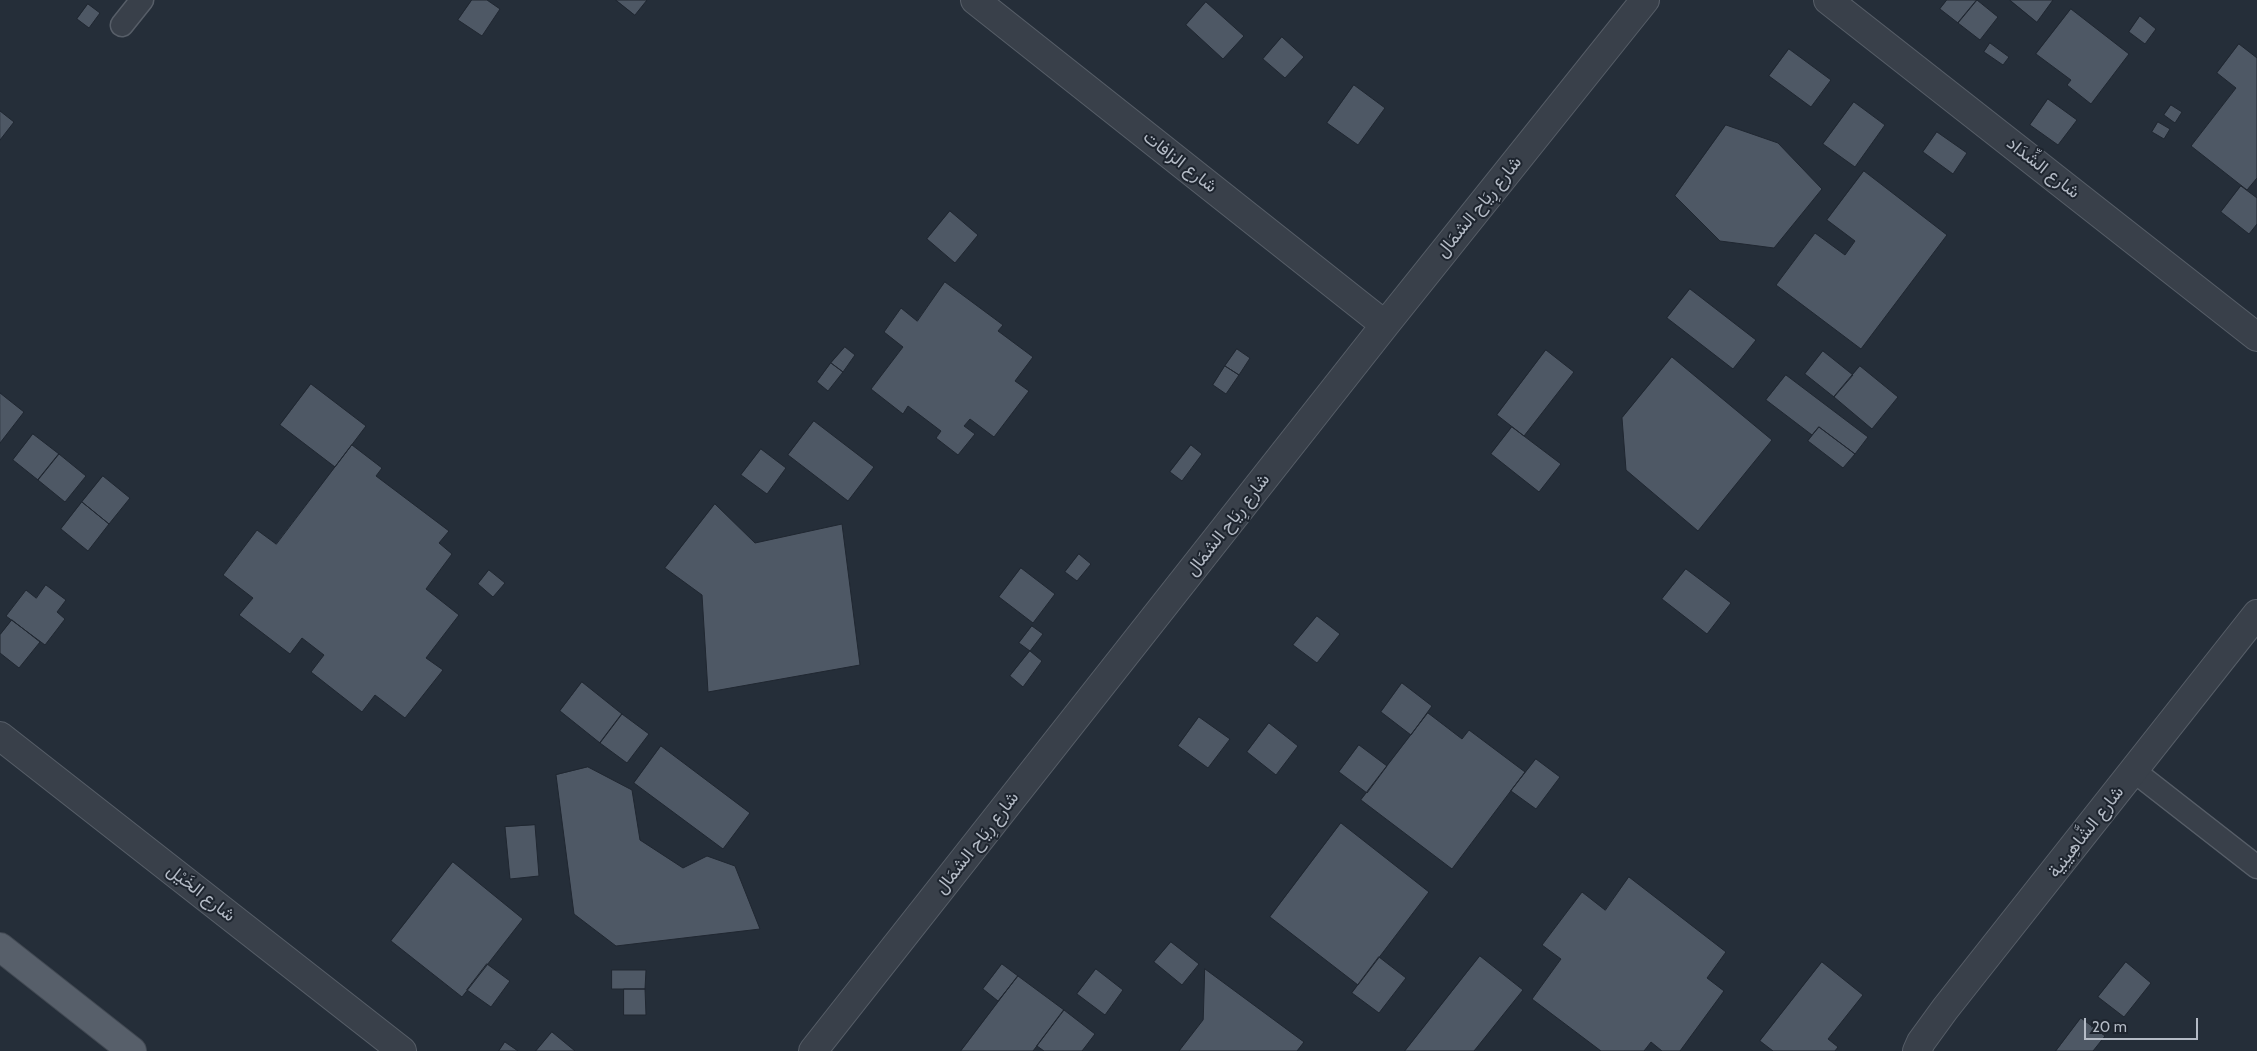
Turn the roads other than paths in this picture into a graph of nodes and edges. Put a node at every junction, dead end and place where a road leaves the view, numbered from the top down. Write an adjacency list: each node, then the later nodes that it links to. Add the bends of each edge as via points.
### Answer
1 (142, 0): 5 (lane)
2 (975, 0): 6 (street, شارع الزافات)
3 (1645, 0): 6 (street, شارع رِيَاح الشمَال)
4 (1828, 0): 7 (street, شارع الشِّدَاد)
5 (122, 25)
6 (1385, 325): 15 (street, شارع رِيَاح الشمَال)
7 (2257, 337)
8 (2257, 614): 10 (street, شارع الشَّاهِينِية)
9 (0, 736): 14 (street, شارع الخَيْل)
10 (2134, 771): 11 (lane); 16 (street, شارع الشَّاهِينِية, via 1945,1009)
11 (2257, 867)
12 (0, 947): 13 (main road)
13 (132, 1051)
14 (402, 1051)
15 (813, 1051)
16 (1917, 1051)

